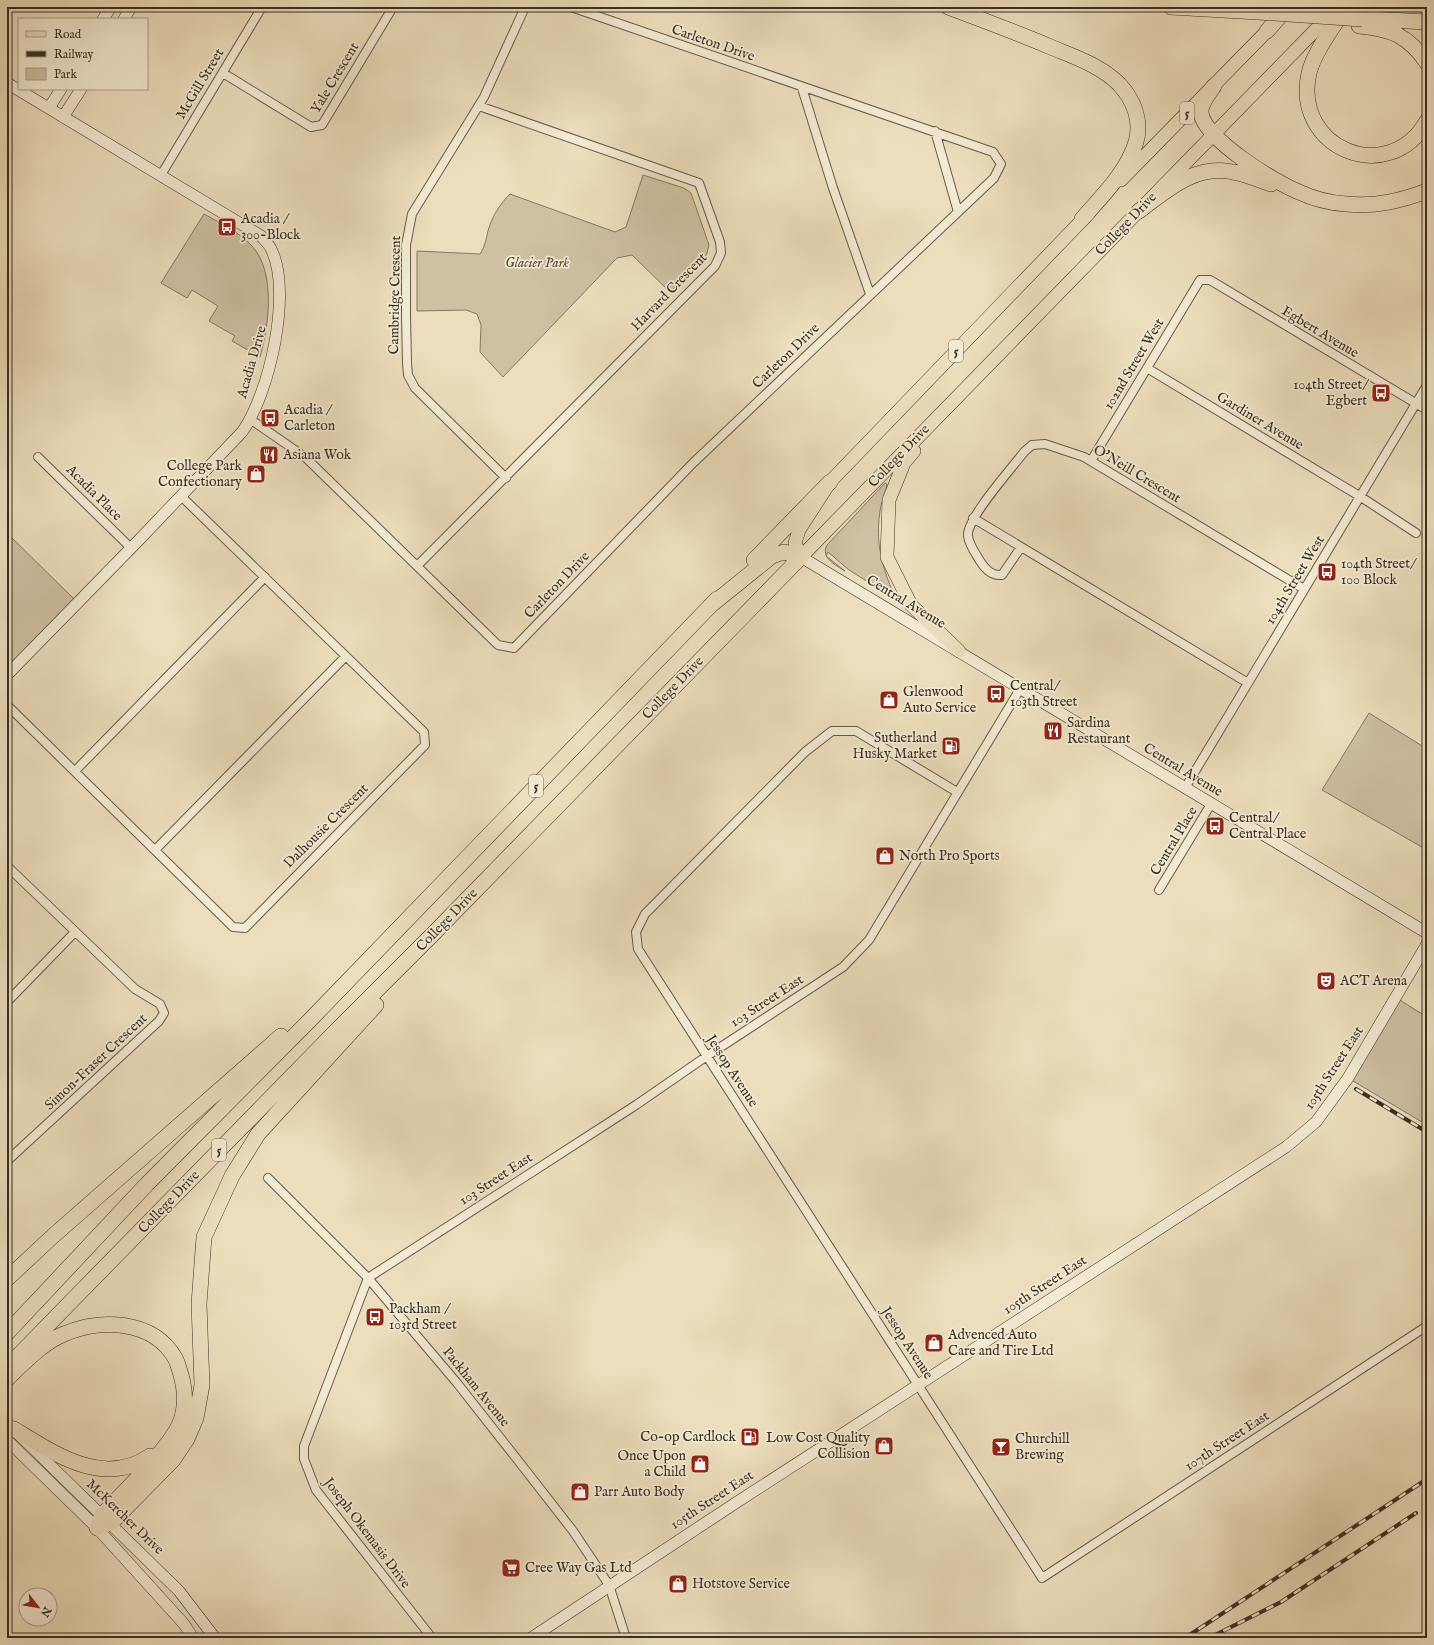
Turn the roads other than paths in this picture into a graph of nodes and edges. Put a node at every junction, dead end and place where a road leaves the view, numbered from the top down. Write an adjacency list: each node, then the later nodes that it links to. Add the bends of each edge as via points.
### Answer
1 (111, 7): 12 (street)
2 (131, 7): 13 (street)
3 (262, 7): 18 (street, McGill Street)
4 (393, 7): 18 (street, Yale Crescent, via 322,125 311,127)
5 (525, 7): 26 (street, Cambridge Crescent)
6 (570, 7): 21 (street, Carleton Drive)
7 (948, 7): 37 (highway, via 1010,30 1097,68 1119,84 1127,94 1137,115 1136,143 1129,160 1117,177)
8 (1171, 7): 11 (highway, bridge, via 1258,12)
9 (1289, 7): 16 (highway)
10 (1346, 7): 29 (highway, via 1317,55 1310,73 1308,105 1320,131 1342,149 1374,156 1386,154 1410,142)
11 (1336, 12): 14 (highway, bridge); 31 (main road, College Drive / 5)
12 (104, 18)
13 (125, 18)
14 (1360, 22): 15 (highway); 17 (highway, via 1397,33 1414,45)
15 (1427, 22)
16 (1267, 31): 20 (main road, College Drive / 5)
17 (1427, 63)
18 (223, 73): 32 (street, McGill Street)
19 (7, 83): 22 (street, Acadia Drive)
20 (1214, 86): 31 (highway, via 1204,100 1201,113 1205,125); 37 (main road, College Drive / 5)
21 (802, 88): 30 (street, Carleton Drive); 39 (street)
22 (18, 90)
23 (19, 90): 27 (street, Acadia Drive)
24 (59, 90): 27 (street)
25 (80, 90): 28 (street)
26 (479, 106): 48 (street, Cambridge Crescent, via 412,214 406,249 407,363 408,375 415,388); 48 (street, Harvard Crescent, via 699,183 720,242 721,253 715,266)
27 (49, 108): 28 (street, Acadia Drive)
28 (63, 117): 32 (street, Acadia Drive)
29 (1427, 120)
30 (934, 131): 36 (street); 36 (street, Carleton Drive, via 993,152 1001,164 994,178)
31 (1213, 134): 34 (highway, via 1270,178); 35 (main road, College Drive / 5)
32 (161, 176): 45 (street, Acadia Drive, via 251,229 261,236 273,254 277,274 278,325 274,349)
33 (1427, 191): 34 (highway, via 1396,201 1362,205 1329,202)
34 (1299, 192): 35 (highway, via 1234,172 1213,170 1183,179)
35 (1139, 211): 44 (main road, College Drive / 5)
36 (958, 212): 39 (street, Carleton Drive)
37 (1082, 219): 49 (main road, College Drive / 5)
38 (1200, 280): 40 (street, 102nd Street West); 42 (street, Egbert Avenue, via 1210,280)
39 (870, 294): 57 (street, Carleton Drive, via 690,466 514,648 498,645)
40 (1147, 368): 47 (street, 102nd Street West); 51 (street, Gardiner Avenue)
41 (1427, 385): 42 (street, 104th Street West)
42 (1416, 404): 43 (street, Egbert Avenue); 51 (street, 104th Street West)
43 (1427, 410)
44 (941, 414): 56 (main road, College Drive / 5); 61 (main road, via 904,464 889,500 887,558 911,605)
45 (250, 419): 50 (street, Acadia Drive, via 240,434); 57 (street, Carleton Drive, via 305,457)
46 (38, 457): 55 (street, Acadia Place)
47 (1091, 461): 52 (street, O'Neill Crescent, via 1045,444 1032,445); 59 (street, O'Neill Crescent)
48 (506, 478): 57 (street, Harvard Crescent)
49 (830, 482): 56 (main road, via 799,530 796,543); 60 (highway, College Drive / 5)
50 (181, 496): 55 (street, Acadia Drive); 58 (street, Dalhousie Crescent)
51 (1360, 497): 53 (street, Gardiner Avenue); 59 (street, 104th Street West)
52 (973, 518): 54 (street); 54 (street, O'Neill Crescent, via 968,535 986,569 991,573 1002,575)
53 (1416, 533)
54 (1021, 547): 64 (street)
55 (131, 548): 63 (street, Acadia Drive)
56 (801, 556): 60 (highway, via 784,552 772,556); 61 (street, Central Avenue); 76 (highway, College Drive / 5)
57 (418, 565)
58 (265, 577): 62 (street, Dalhousie Crescent); 67 (street)
59 (1304, 589): 64 (street, 104th Street West)
60 (710, 606): 78 (highway, College Drive / 5)
61 (959, 651): 65 (street, Central Avenue)
62 (345, 657): 71 (street); 71 (street, Dalhousie Crescent, via 424,732 425,745 414,757 245,928 233,927)
63 (7, 675)
64 (1248, 683): 68 (street, 104th Street West)
65 (1020, 689): 68 (street, Central Avenue); 69 (street, 103 Street East)
66 (7, 704): 67 (street, Dalhousie Crescent)
67 (75, 771): 71 (street, Dalhousie Crescent)
68 (1185, 788): 70 (street, Central Avenue)
69 (957, 792): 80 (street, 103 Street East, via 869,940 843,967); 80 (street, Jessop Avenue, via 856,731 832,731 805,752 645,914 636,932 638,949)
70 (1211, 804): 73 (street, Central Place); 75 (street, Central Avenue)
71 (156, 849)
72 (7, 866): 74 (street, Simon-Fraser Crescent)
73 (1159, 890)
74 (75, 932): 79 (street); 81 (street, Simon-Fraser Crescent, via 135,989 160,1004 164,1013)
75 (1427, 933)
76 (433, 934): 87 (highway, College Drive / 5); 92 (highway, via 419,957 258,1134 232,1176 204,1237 199,1304 202,1385 196,1418 187,1439 173,1460)
77 (1427, 944): 89 (street, 105th Street East, via 1352,1071 1316,1122 1286,1147)
78 (361, 966): 84 (highway); 86 (highway, College Drive / 5, via 147,1184)
79 (7, 1002)
80 (707, 1056): 83 (street, 103 Street East); 89 (street, Jessop Avenue)
81 (7, 1161)
82 (268, 1178): 83 (street, Packham Avenue)
83 (368, 1278): 94 (street, Packham Avenue, via 457,1383 520,1463 573,1532); 97 (street, Joseph Okemasis Drive, via 304,1446 304,1459 316,1490)
84 (7, 1279)
85 (1427, 1326): 93 (street, 107th Street East)
86 (7, 1333)
87 (7, 1368)
88 (7, 1379): 91 (highway, via 32,1355 63,1334 96,1324 144,1329 168,1347 176,1359 185,1389 182,1418)
89 (918, 1385): 93 (street, Jessop Avenue); 94 (street, 105th Street East)
90 (9, 1431): 91 (highway, via 84,1466 108,1469 138,1465); 92 (street, McKercher Drive)
91 (165, 1447): 92 (highway)
92 (103, 1522): 95 (street, McKercher Drive); 96 (street, McKercher Drive, via 179,1591)
93 (1042, 1578)
94 (609, 1585): 98 (street, 105th Street East); 99 (street, Packham Avenue)
95 (193, 1638)
96 (214, 1638)
97 (432, 1638)
98 (531, 1638)
99 (626, 1638)

